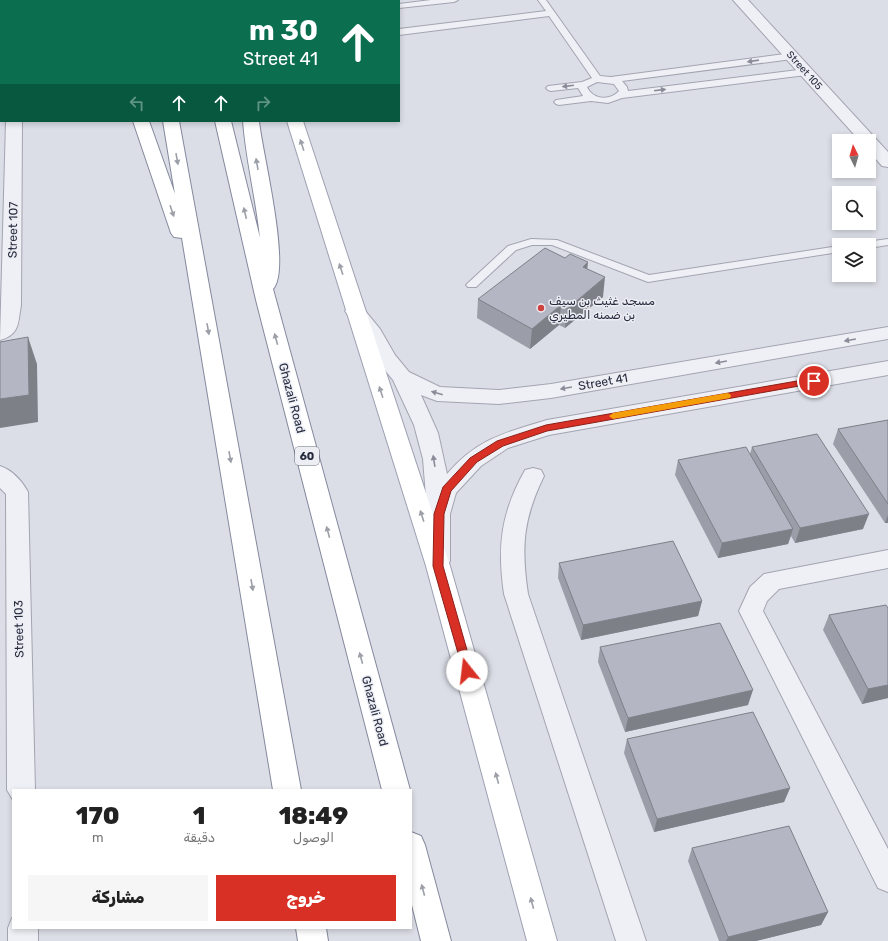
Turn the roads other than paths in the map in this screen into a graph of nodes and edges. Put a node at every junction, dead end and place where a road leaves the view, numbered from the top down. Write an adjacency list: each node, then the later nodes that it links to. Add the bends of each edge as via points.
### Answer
1 (454, 0): 4 (lane)
2 (542, 0): 5 (lane)
3 (740, 0): 7 (street, Street 105)
4 (400, 6)
5 (551, 13): 6 (lane); 9 (lane)
6 (400, 32)
7 (792, 56): 8 (street, Street 105); 10 (lane, one-way to 10)
8 (806, 72): 13 (lane, one-way to 8); 22 (street, Street 105)
9 (597, 79): 10 (lane); 11 (lane)
10 (612, 80): 13 (lane, via 623,87)
11 (584, 84): 12 (lane, one-way to 12); 14 (lane, via 583,92)
12 (551, 88)
13 (622, 95): 14 (lane, via 609,100)
14 (593, 98): 15 (lane)
15 (559, 102)
16 (14, 122): 23 (street, Street 107)
17 (141, 122): 30 (main road, one-way to 30)
18 (171, 122): 30 (main road, one-way to 30)
19 (223, 122): 31 (main road, Ghazali Road / 60, one-way to 19)
20 (251, 122): 31 (main road, one-way to 20, via 270,254)
21 (295, 122): 32 (main road, one-way to 21)
22 (863, 134)
23 (7, 147): 34 (street, Street 107, via 11,305 7,329)
24 (876, 149): 25 (street, Street 105)
25 (888, 162)
26 (888, 242): 27 (lane)
27 (876, 244)
28 (832, 250): 29 (lane, via 648,279 553,242 531,242 512,248)
29 (472, 285)
30 (203, 300): 43 (main road, one-way to 43)
31 (266, 300): 44 (main road, Ghazali Road / 60, one-way to 31)
32 (354, 310): 36 (street, Street 41); 41 (main road, one-way to 32)
33 (888, 333): 36 (street, Street 41, one-way to 36, via 551,391 507,396 437,394)
34 (0, 334)
35 (888, 368): 39 (street, via 540,430 500,443 473,460 446,490)
36 (402, 377): 39 (street, one-way to 36, via 435,462 430,441)
37 (0, 474): 42 (street, Street 103, via 17,492)
38 (533, 476): 53 (street, via 522,497 511,543 516,594)
39 (439, 514): 41 (street)
40 (888, 559): 46 (street, via 772,581 760,590 751,611)
41 (438, 566): 52 (main road, one-way to 41)
42 (21, 789)
43 (287, 789)
44 (396, 789)
45 (412, 848): 49 (main road, one-way to 45)
46 (888, 878)
47 (23, 929): 50 (street)
48 (311, 929): 51 (main road)
49 (435, 933)
50 (23, 941)
51 (313, 941)
52 (542, 941)
53 (631, 941)

